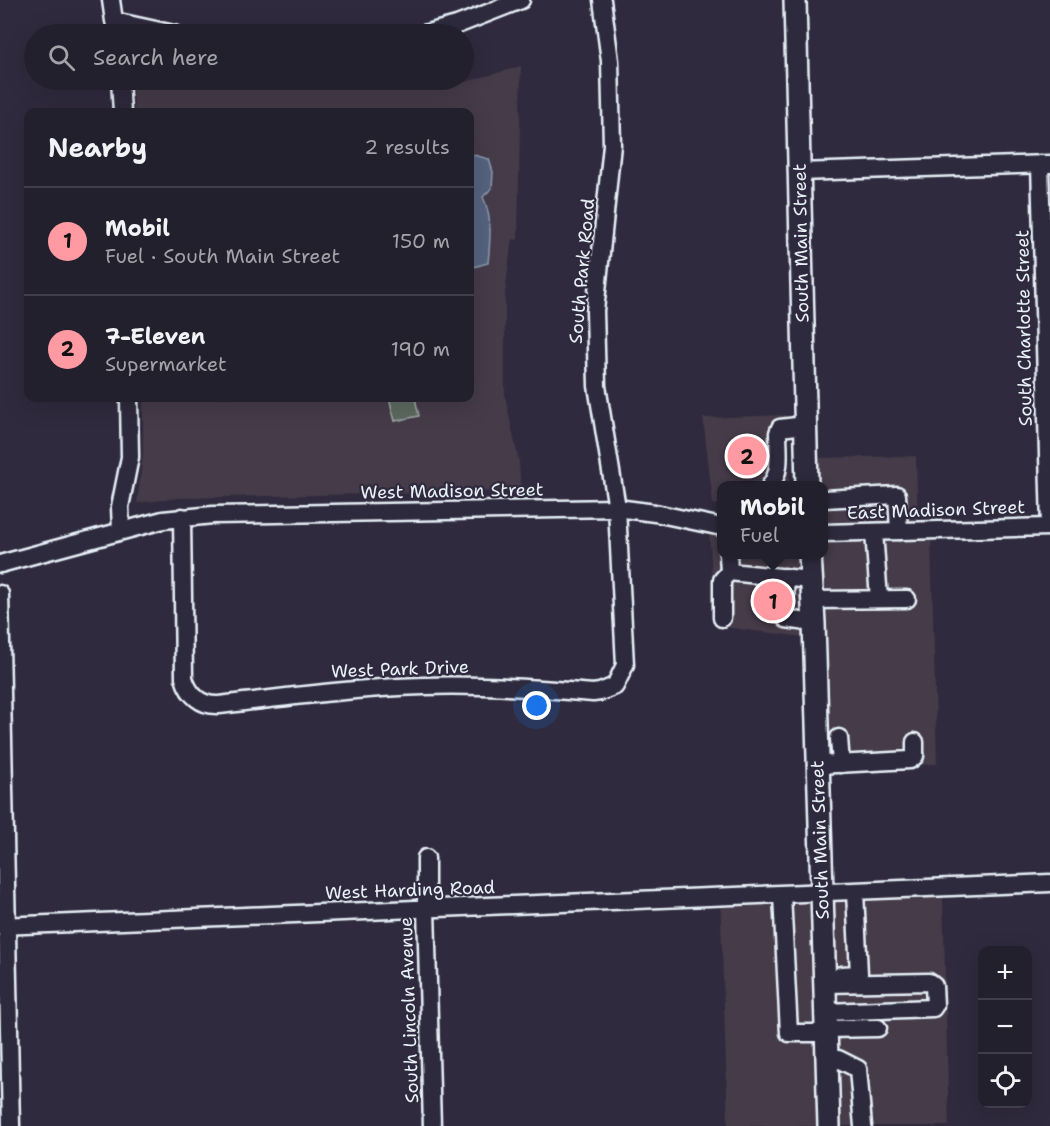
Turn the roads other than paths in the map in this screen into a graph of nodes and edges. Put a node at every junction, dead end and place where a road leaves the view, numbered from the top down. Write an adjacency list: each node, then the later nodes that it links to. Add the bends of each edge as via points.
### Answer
1 (111, 0): 5 (street)
2 (521, 0): 6 (street)
3 (602, 0): 18 (street, South Park Road, via 610,61 612,144 595,337 597,386)
4 (795, 0): 10 (main road, South Main Street)
5 (114, 24)
6 (462, 24)
7 (121, 90): 8 (street)
8 (122, 108)
9 (1045, 164): 10 (street); 11 (street, South Charlotte Street)
10 (799, 172): 13 (main road, South Main Street)
11 (1046, 309): 14 (street, South Charlotte Street)
12 (129, 402): 22 (street, via 130,457 120,507)
13 (805, 424): 15 (street, via 780,428 777,433 778,471); 16 (main road, South Main Street)
14 (1048, 432): 21 (street, South Charlotte Street)
15 (774, 481)
16 (807, 481)
17 (828, 499): 23 (street, via 897,495)
18 (616, 508): 19 (street, West Madison Street); 20 (street, West Madison Street); 37 (street, South Park Road, via 625,665)
19 (182, 517): 22 (street, West Madison Street); 37 (street, West Park Drive, via 184,678 194,697 211,705 381,688 478,686 593,693)
20 (717, 526)
21 (1050, 527): 23 (street, East Madison Street)
22 (121, 530): 28 (street)
23 (898, 531): 24 (street, East Madison Street)
24 (874, 532): 25 (street, East Madison Street); 33 (street)
25 (828, 533)
26 (728, 559): 29 (street)
27 (810, 559): 31 (main road, South Main Street)
28 (0, 564)
29 (729, 572): 30 (street); 35 (street, via 722,580)
30 (785, 578): 31 (street); 36 (street, via 786,619)
31 (812, 590): 33 (street); 36 (main road, South Main Street)
32 (0, 594): 48 (street)
33 (879, 599): 34 (street)
34 (907, 599)
35 (722, 618)
36 (814, 623): 41 (main road, South Main Street)
37 (615, 686)
38 (839, 738): 40 (street)
39 (915, 742): 40 (street, via 915,756 910,760)
40 (841, 764): 41 (street)
41 (818, 765): 45 (main road, South Main Street)
42 (426, 858): 47 (street, South Lincoln Avenue)
43 (1050, 884): 44 (street, West Harding Road)
44 (855, 892): 45 (street, West Harding Road); 49 (street, via 859,974)
45 (822, 893): 46 (street, West Harding Road); 49 (main road, South Main Street)
46 (783, 894): 47 (street, West Harding Road); 50 (street, via 789,1033)
47 (426, 909): 48 (street, West Harding Road); 54 (street, South Lincoln Avenue)
48 (3, 926): 53 (street)
49 (825, 980): 50 (main road, South Main Street); 50 (street, via 929,982 934,986 935,1005)
50 (826, 1025): 51 (street); 52 (main road, South Main Street)
51 (878, 1028)
52 (827, 1059): 55 (main road, South Main Street); 56 (street, via 838,1059 858,1069)
53 (11, 1126)
54 (432, 1126)
55 (829, 1126)
56 (863, 1126)

